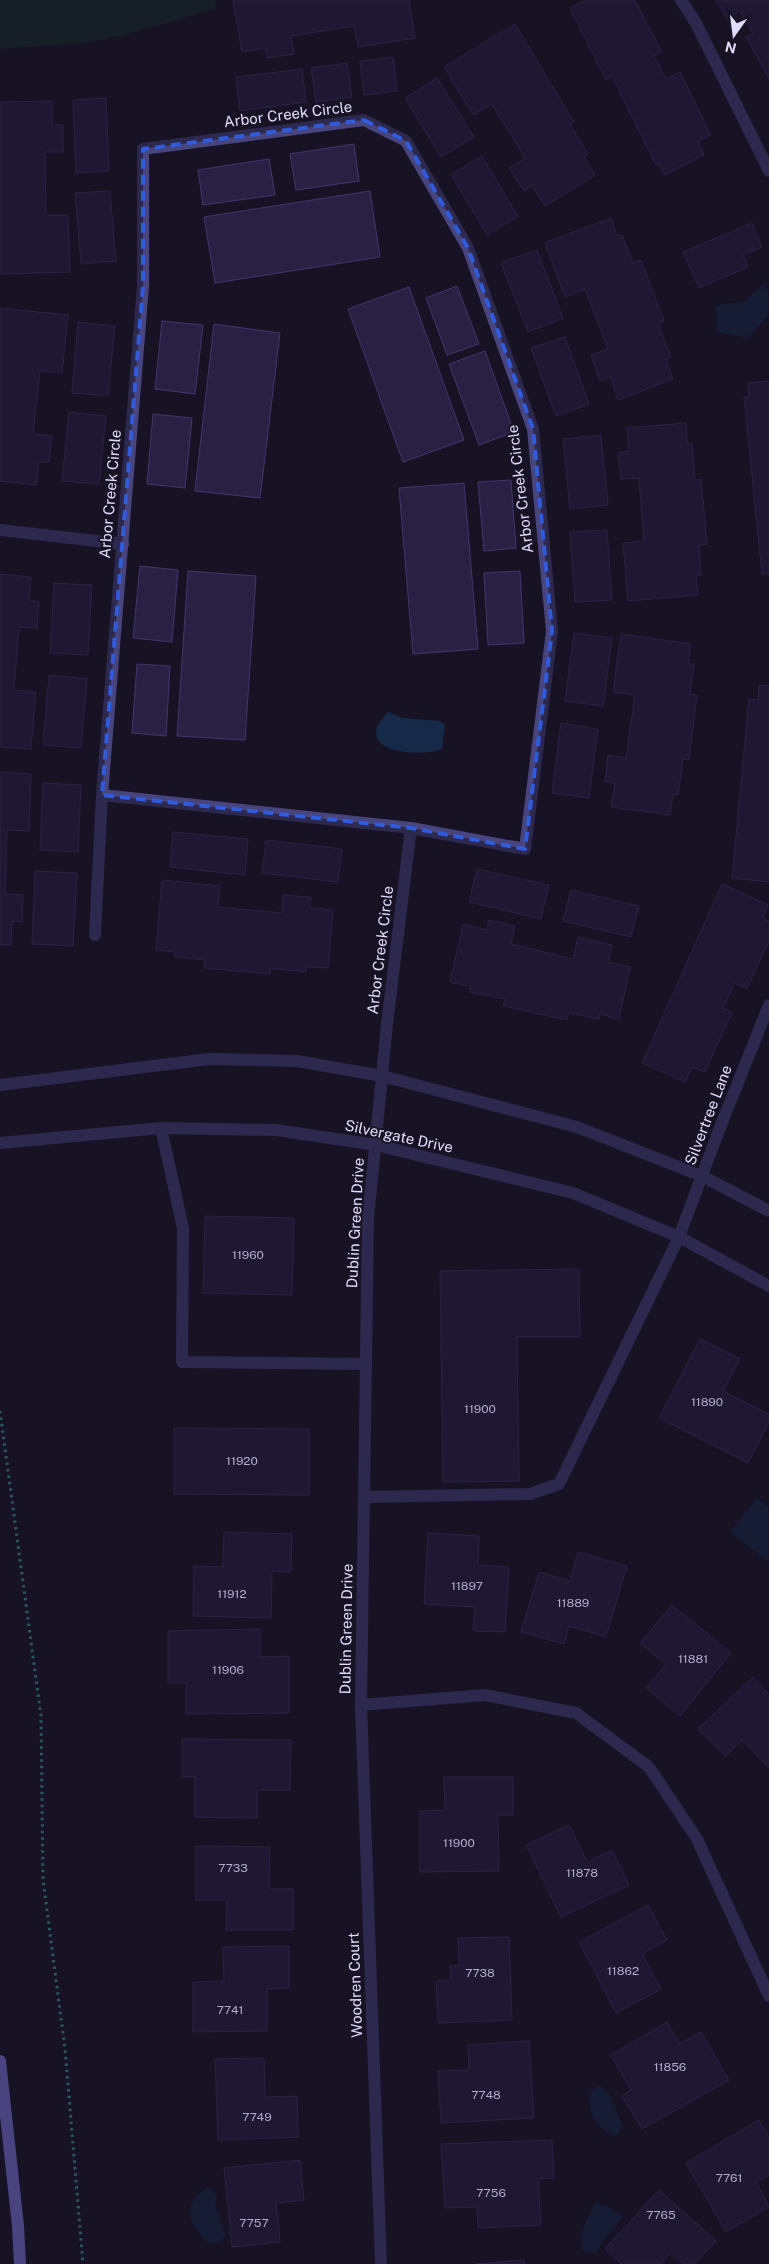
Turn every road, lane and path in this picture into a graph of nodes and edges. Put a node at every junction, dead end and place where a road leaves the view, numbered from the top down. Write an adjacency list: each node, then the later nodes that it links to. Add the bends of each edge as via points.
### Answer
1 (681, 0): 2 (street, via 696,23)
2 (769, 171)
3 (0, 530): 4 (street)
4 (122, 544): 5 (street, Arbor Creek Circle); 6 (street, Arbor Creek Circle, via 143,286 143,149 364,120 406,141 468,248 533,429 552,631 525,849)
5 (102, 795): 6 (street, Arbor Creek Circle); 7 (street, Arbor Creek Circle)
6 (411, 828): 9 (street, Arbor Creek Circle)
7 (95, 934)
8 (769, 1006): 14 (street, Silvertree Lane)
9 (382, 1076): 10 (street, via 297,1061 209,1059); 13 (street, Dublin Green Drive); 14 (street, via 577,1127)
10 (0, 1086)
11 (161, 1128): 12 (street, Silvergate Drive); 13 (street, Silvergate Drive, via 276,1130); 18 (street, via 183,1228 182,1362)
12 (0, 1143)
13 (376, 1145): 16 (street, Silvergate Drive, via 573,1193); 18 (street, Dublin Green Drive, via 368,1219)
14 (702, 1176): 15 (street); 16 (street, Silvertree Lane)
15 (769, 1211)
16 (679, 1237): 17 (street, Silvergate Drive); 20 (street, Silvertree Lane, via 559,1484 530,1494)
17 (769, 1286)
18 (366, 1364): 20 (street, Dublin Green Drive)
19 (0, 1411): 25 (path, via 41,1716 43,1879 65,2049)
20 (364, 1496): 21 (street, Dublin Green Drive)
21 (361, 1706): 22 (street, Dublin Green Drive, via 485,1695 576,1712 649,1767 697,1839); 26 (street, Woodren Court)
22 (769, 1996)
23 (0, 2062): 24 (main road)
24 (20, 2264)
25 (83, 2264)
26 (381, 2264)

